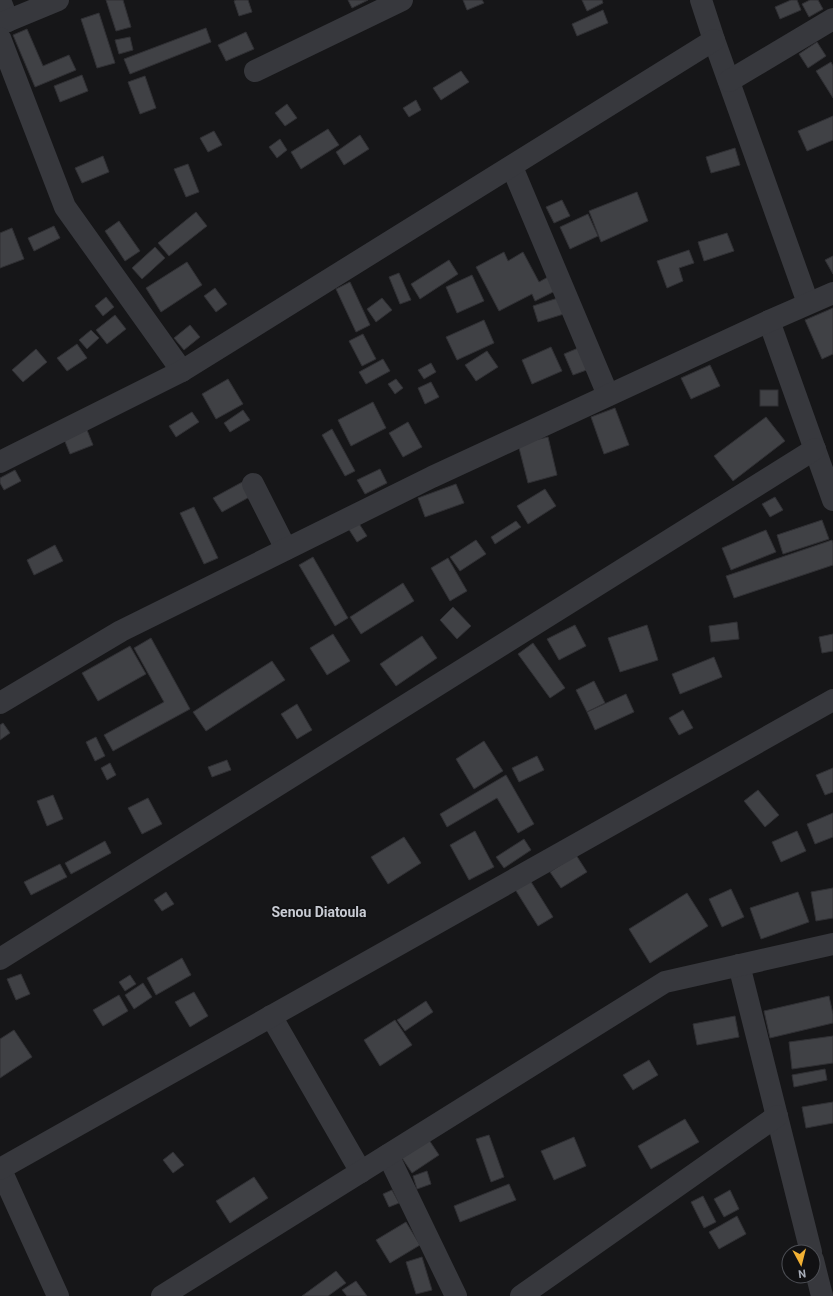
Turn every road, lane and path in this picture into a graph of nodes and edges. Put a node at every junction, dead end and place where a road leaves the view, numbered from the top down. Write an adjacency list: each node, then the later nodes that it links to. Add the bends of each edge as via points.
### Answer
1 (0, 0): 6 (street)
2 (58, 0): 6 (street)
3 (402, 0): 8 (street)
4 (701, 0): 7 (street)
5 (833, 19): 9 (street)
6 (3, 28): 14 (street, via 65,207)
7 (714, 40): 9 (street); 10 (street)
8 (256, 70)
9 (730, 81): 12 (street)
10 (512, 167): 14 (street); 15 (street)
11 (833, 293): 12 (street)
12 (808, 303): 13 (street)
13 (769, 321): 15 (street); 16 (street)
14 (182, 371): 17 (street)
15 (608, 395): 20 (street)
16 (815, 449): 19 (street); 24 (street)
17 (0, 462)
18 (253, 484): 20 (street)
19 (833, 500)
20 (286, 549): 22 (street, via 121,631)
21 (833, 700): 26 (street)
22 (0, 703)
23 (833, 944): 25 (street)
24 (0, 959)
25 (739, 965): 27 (street); 28 (street, via 665,982)
26 (271, 1016): 29 (street); 30 (street)
27 (777, 1116): 31 (street); 36 (street)
28 (388, 1155): 30 (street); 35 (street)
29 (0, 1168): 33 (street)
30 (361, 1172): 34 (street)
31 (809, 1244)
32 (819, 1284): 37 (street)
33 (58, 1296)
34 (162, 1296)
35 (456, 1296)
36 (520, 1296)
37 (822, 1296)

